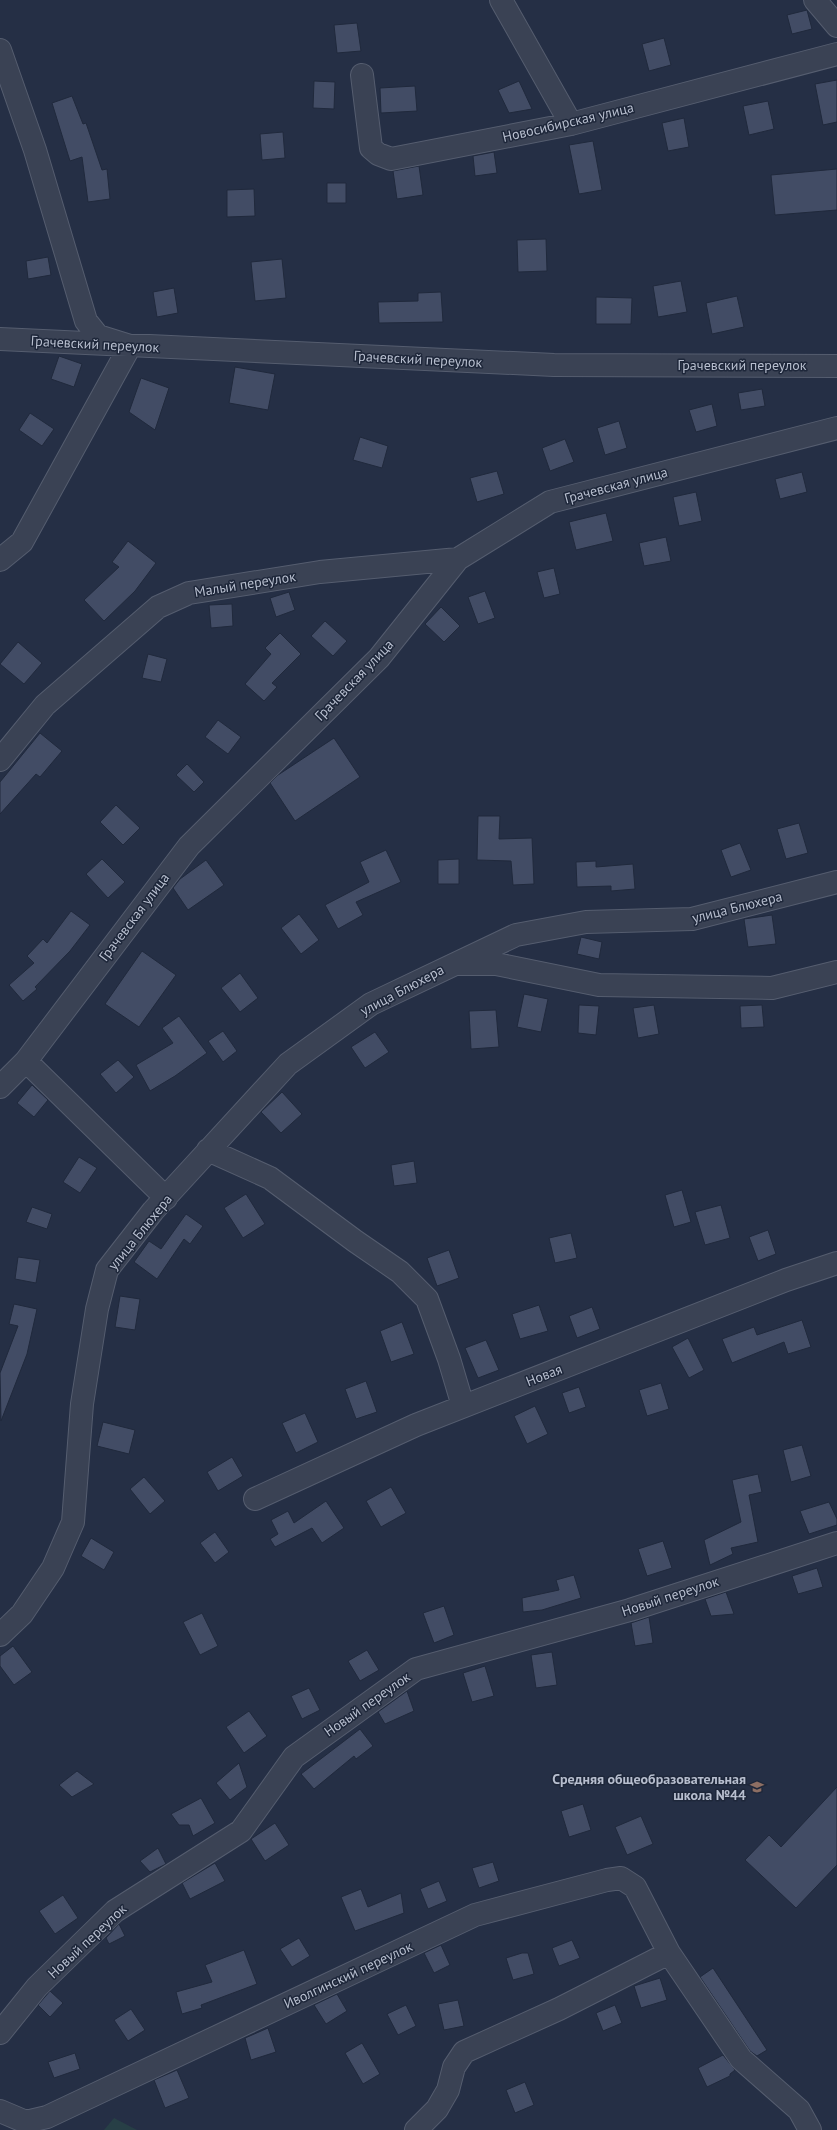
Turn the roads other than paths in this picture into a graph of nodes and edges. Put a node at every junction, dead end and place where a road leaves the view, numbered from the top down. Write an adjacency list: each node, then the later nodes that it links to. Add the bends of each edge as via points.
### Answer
1 (501, 0): 7 (street)
2 (814, 0): 3 (street)
3 (837, 26)
4 (0, 50): 9 (street, via 35,150 86,321 98,336)
5 (837, 54): 7 (street, Новосибирская улица)
6 (362, 75): 7 (street, Новосибирская улица, via 371,148 391,159)
7 (571, 124)
8 (0, 339): 9 (street, Грачевский переулок)
9 (130, 346): 10 (street, Грачевский переулок, via 554,365); 13 (street, via 22,542)
10 (837, 366)
11 (837, 428): 12 (street, Грачевская улица, via 550,502)
12 (458, 559): 14 (street, Малый переулок, via 320,572 189,593 158,607 45,705); 18 (street, Грачевская улица, via 379,658 189,846)
13 (0, 560)
14 (0, 760)
15 (837, 882): 16 (street, улица Блюхера, via 692,919 586,922 516,935)
16 (452, 964): 17 (street, улица Блюхера, via 496,964 600,985 772,988); 20 (street, улица Блюхера, via 370,1004 288,1064)
17 (837, 972)
18 (26, 1060): 19 (street, Грачевская улица); 21 (street)
19 (0, 1087)
20 (208, 1150): 21 (street, улица Блюхера); 23 (street, via 270,1178 400,1272 427,1299)
21 (166, 1198): 26 (street, улица Блюхера, via 107,1270 97,1309 82,1404 73,1522 53,1568 22,1614)
22 (837, 1263): 23 (street, Новая, via 786,1280)
23 (463, 1406): 24 (street, Новая)
24 (255, 1499)
25 (837, 1543): 28 (street, Новый переулок, via 630,1610 416,1669 294,1756 241,1830 115,1911 37,1987)
26 (0, 1635)
27 (669, 1953): 29 (street, Иволгинский переулок, via 635,1887 621,1878 607,1880 475,1915 47,2117 26,2122); 30 (street, via 559,2009 464,2052 454,2067 448,2090 437,2109); 31 (street, Иволгинский переулок, via 741,2059 799,2110)
28 (0, 2033)
29 (0, 2111)
30 (416, 2130)
31 (810, 2130)

